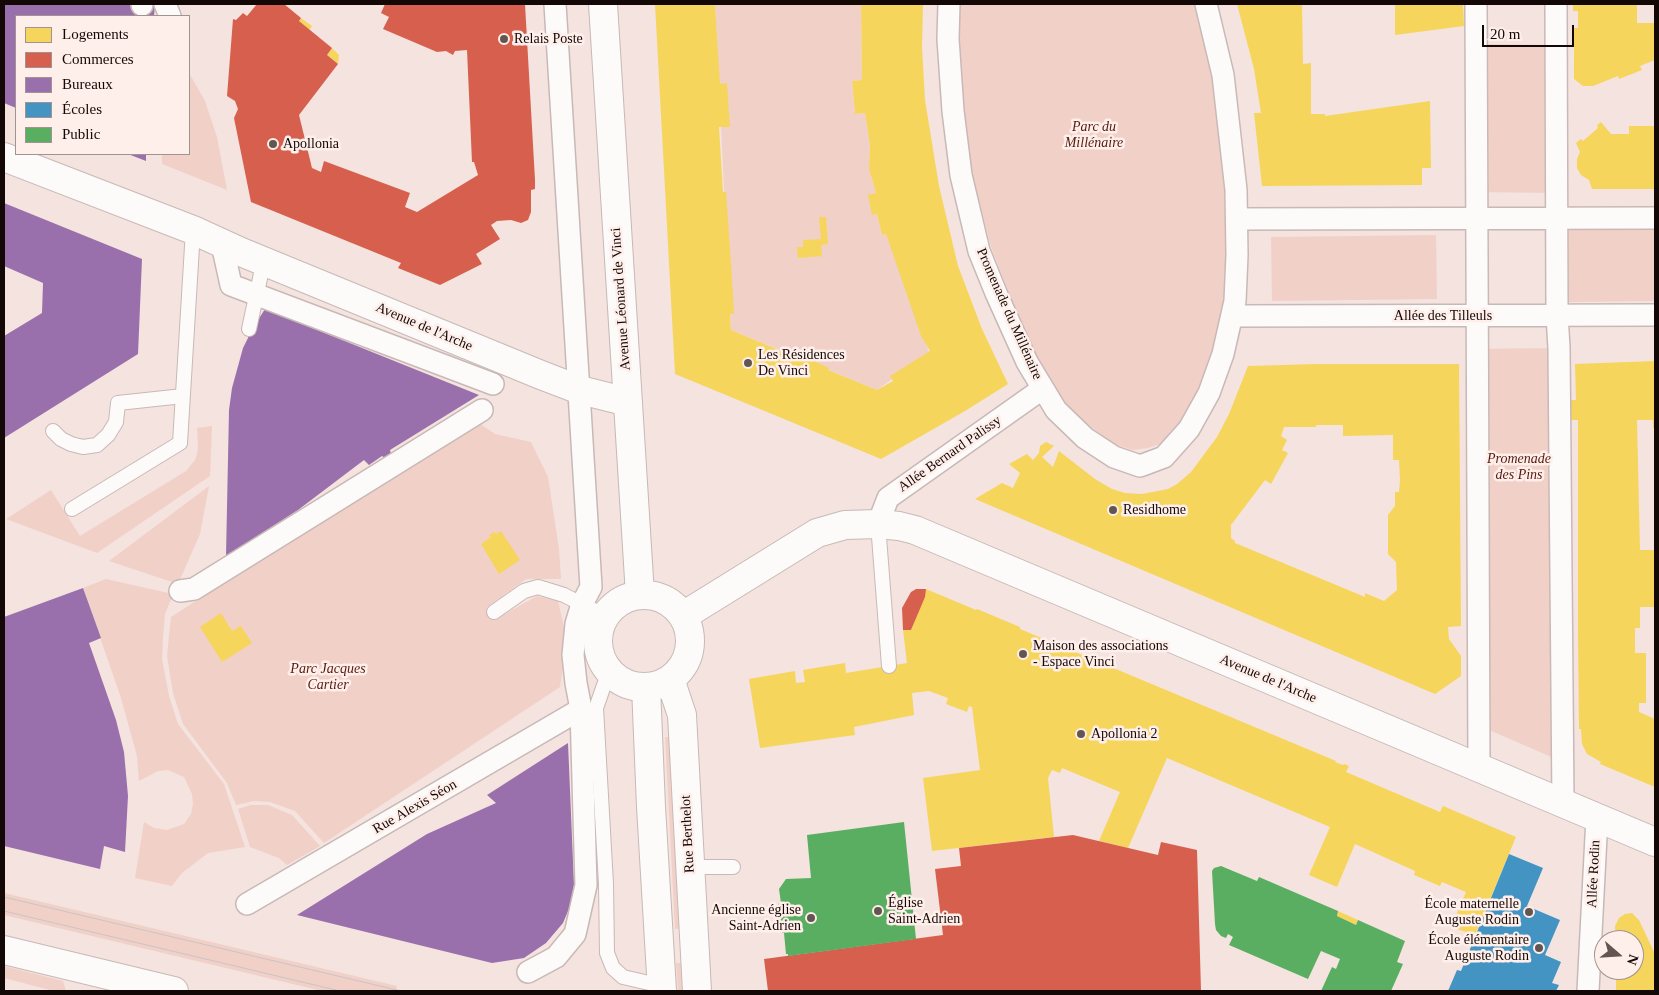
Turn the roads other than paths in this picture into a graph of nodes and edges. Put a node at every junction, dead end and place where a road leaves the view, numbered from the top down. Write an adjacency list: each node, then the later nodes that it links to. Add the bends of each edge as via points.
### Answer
1 (555, 4): 23 (street)
2 (603, 4): 25 (street, Avenue Léonard de Vinci)
3 (949, 4): 22 (street, Promenade du Millénaire, via 952,111 961,175 979,252)
4 (1206, 4): 11 (street, Promenade du Millénaire, via 1223,75)
5 (1476, 4): 8 (street)
6 (1556, 4): 9 (street)
7 (4, 157): 12 (street, Avenue de l'Arche)
8 (1477, 218): 9 (street); 11 (street); 16 (street)
9 (1556, 218): 10 (street); 17 (street)
10 (1655, 218)
11 (1237, 219): 19 (street, Promenade du Millénaire)
12 (193, 230): 13 (street, Avenue de l'Arche); 24 (lane)
13 (222, 244): 14 (street, Avenue de l'Arche); 15 (street, Avenue de l'Arche, via 231,286)
14 (264, 260): 15 (lane); 23 (street, Avenue de l'Arche)
15 (256, 295): 20 (lane); 21 (street, Avenue de l'Arche)
16 (1477, 315): 17 (street, Allée des Tilleuls); 19 (street, Allée des Tilleuls); 39 (street)
17 (1557, 315): 18 (street, Allée des Tilleuls); 40 (street, via 1560,348)
18 (1655, 315)
19 (1232, 316): 22 (street, Promenade du Millénaire, via 1209,393 1190,429 1164,457 1140,466 1114,457 1085,438 1056,410)
20 (249, 329)
21 (493, 384)
22 (1042, 389): 29 (street, Allée Bernard Palissy, via 888,498)
23 (580, 390): 25 (street, Avenue de l'Arche); 32 (street)
24 (183, 396): 27 (lane, via 118,403 116,422 97,444 83,447 71,444); 28 (lane, via 180,443)
25 (628, 402): 31 (street, Avenue Léonard de Vinci)
26 (482, 410): 30 (street, via 194,588)
27 (53, 431)
28 (72, 508)
29 (878, 524): 34 (street, via 845,525 817,532); 35 (lane); 39 (street, Avenue de l'Arche, via 915,530)
30 (180, 591)
31 (640, 595): 32 (street, via 614,606); 34 (street, via 664,599)
32 (593, 610): 33 (lane, via 564,594 538,587 524,591); 36 (street, via 599,630 601,659); 38 (street, via 576,624 573,655)
33 (494, 612)
34 (683, 616): 37 (street, via 689,632 690,650 683,667)
35 (889, 666)
36 (609, 671): 37 (street, via 632,686); 49 (lane, via 596,708 607,953 613,968 623,977)
37 (658, 683): 43 (street, Rue Berthelot, via 682,715); 49 (street, via 651,807)
38 (582, 709): 45 (street, Rue Alexis Séon); 48 (street, via 586,886 575,934 556,957)
39 (1479, 767): 40 (street, Avenue de l'Arche)
40 (1563, 802): 41 (street, Avenue de l'Arche)
41 (1597, 817): 42 (street, Avenue de l'Arche); 53 (street, Allée Rodin)
42 (1655, 842)
43 (690, 867): 44 (lane); 52 (street, Rue Berthelot)
44 (733, 867)
45 (247, 904)
46 (4, 950): 47 (street)
47 (70, 966): 50 (street); 51 (street)
48 (528, 972)
49 (662, 989)
50 (80, 991)
51 (174, 991)
52 (697, 991)
53 (1588, 991)

